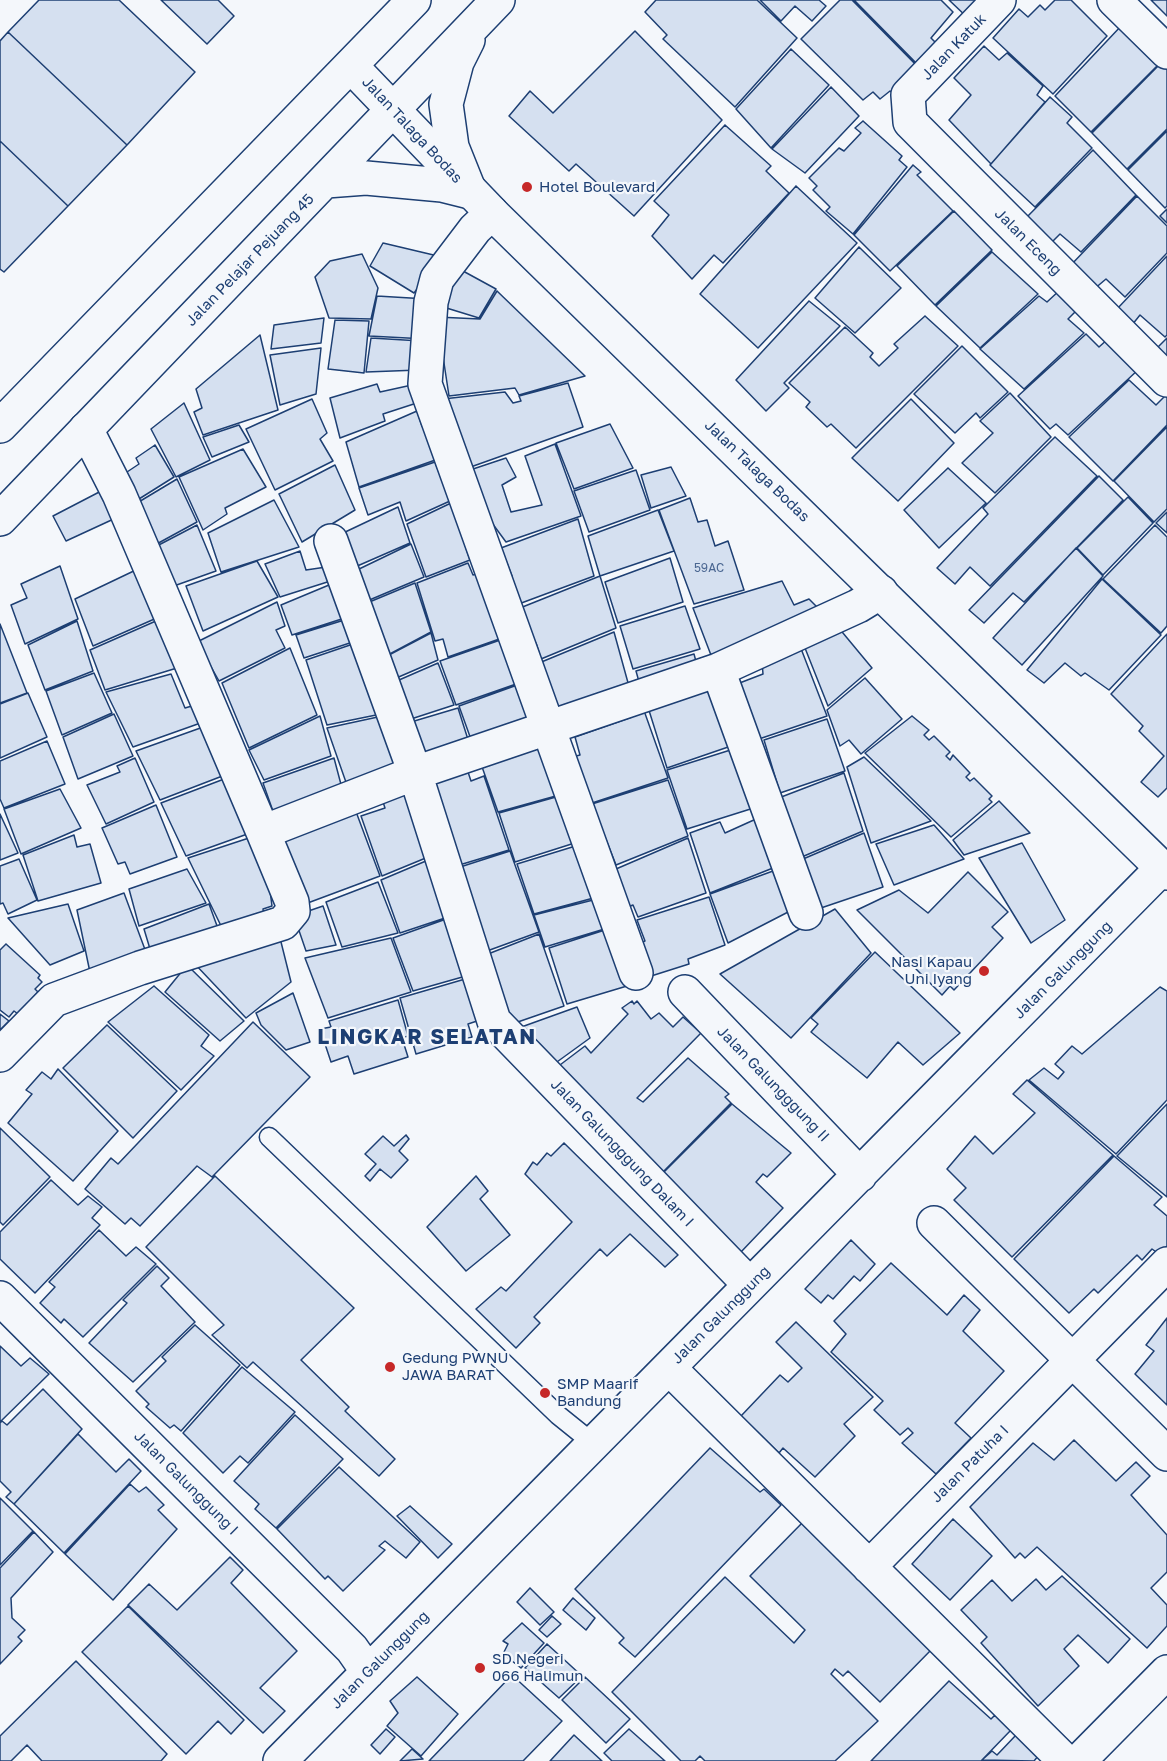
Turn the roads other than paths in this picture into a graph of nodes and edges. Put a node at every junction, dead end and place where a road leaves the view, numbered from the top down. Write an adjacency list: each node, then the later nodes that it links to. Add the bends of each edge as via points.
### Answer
1 (414, 0): 6 (street)
2 (999, 0): 7 (street, Jalan Katuk)
3 (1114, 0): 5 (street)
4 (487, 11): 8 (street, Jalan Pelajar Pejuang 45); 10 (street, via 457,62 446,104 452,147)
5 (1167, 52)
6 (351, 66): 8 (street, Jalan Talaga Bodas); 12 (street)
7 (908, 95): 11 (street, Jalan Eceng, via 908,114 916,130)
8 (393, 108): 9 (street, Jalan Pelajar Pejuang 45); 10 (street, Jalan Talaga Bodas)
9 (326, 181): 10 (street, via 375,178 442,185); 13 (street, Jalan Pelajar Pejuang 45)
10 (481, 202): 16 (street, Jalan Talaga Bodas); 18 (street, via 437,279 431,302 425,384)
11 (1167, 380)
12 (0, 426)
13 (86, 429): 14 (street, Jalan Pelajar Pejuang 45); 20 (street, via 119,494)
14 (0, 519)
15 (331, 541): 19 (street)
16 (881, 592): 17 (street); 21 (street, Jalan Talaga Bodas)
17 (718, 670): 18 (street); 22 (street)
18 (549, 729): 19 (street); 23 (street)
19 (415, 773): 20 (street); 30 (street, Jalan Galungggung Dalam I, via 494,1021)
20 (263, 832): 25 (street, via 292,902 293,911 283,923 54,1000)
21 (1165, 871): 27 (street, Jalan Galunggung)
22 (806, 913)
23 (636, 973)
24 (685, 992): 27 (street, Jalan Galungggung II)
25 (0, 1055)
26 (269, 1137): 34 (lane, via 558,1415)
27 (860, 1175): 30 (street, Jalan Galunggung)
28 (934, 1223): 32 (street)
29 (1167, 1264): 32 (street, Jalan Patuha I)
30 (750, 1285): 33 (street, Jalan Galunggung)
31 (0, 1298): 37 (street, Jalan Galunggung I, via 352,1649)
32 (1072, 1360): 35 (street); 36 (street, Jalan Patuha I)
33 (669, 1368): 34 (street, Jalan Galunggung); 36 (street)
34 (594, 1444): 37 (street, Jalan Galunggung)
35 (1167, 1454)
36 (868, 1567): 40 (street)
37 (368, 1672): 39 (street, Jalan Galunggung)
38 (1167, 1672): 41 (street)
39 (280, 1761)
40 (1065, 1761)
41 (1079, 1761)

